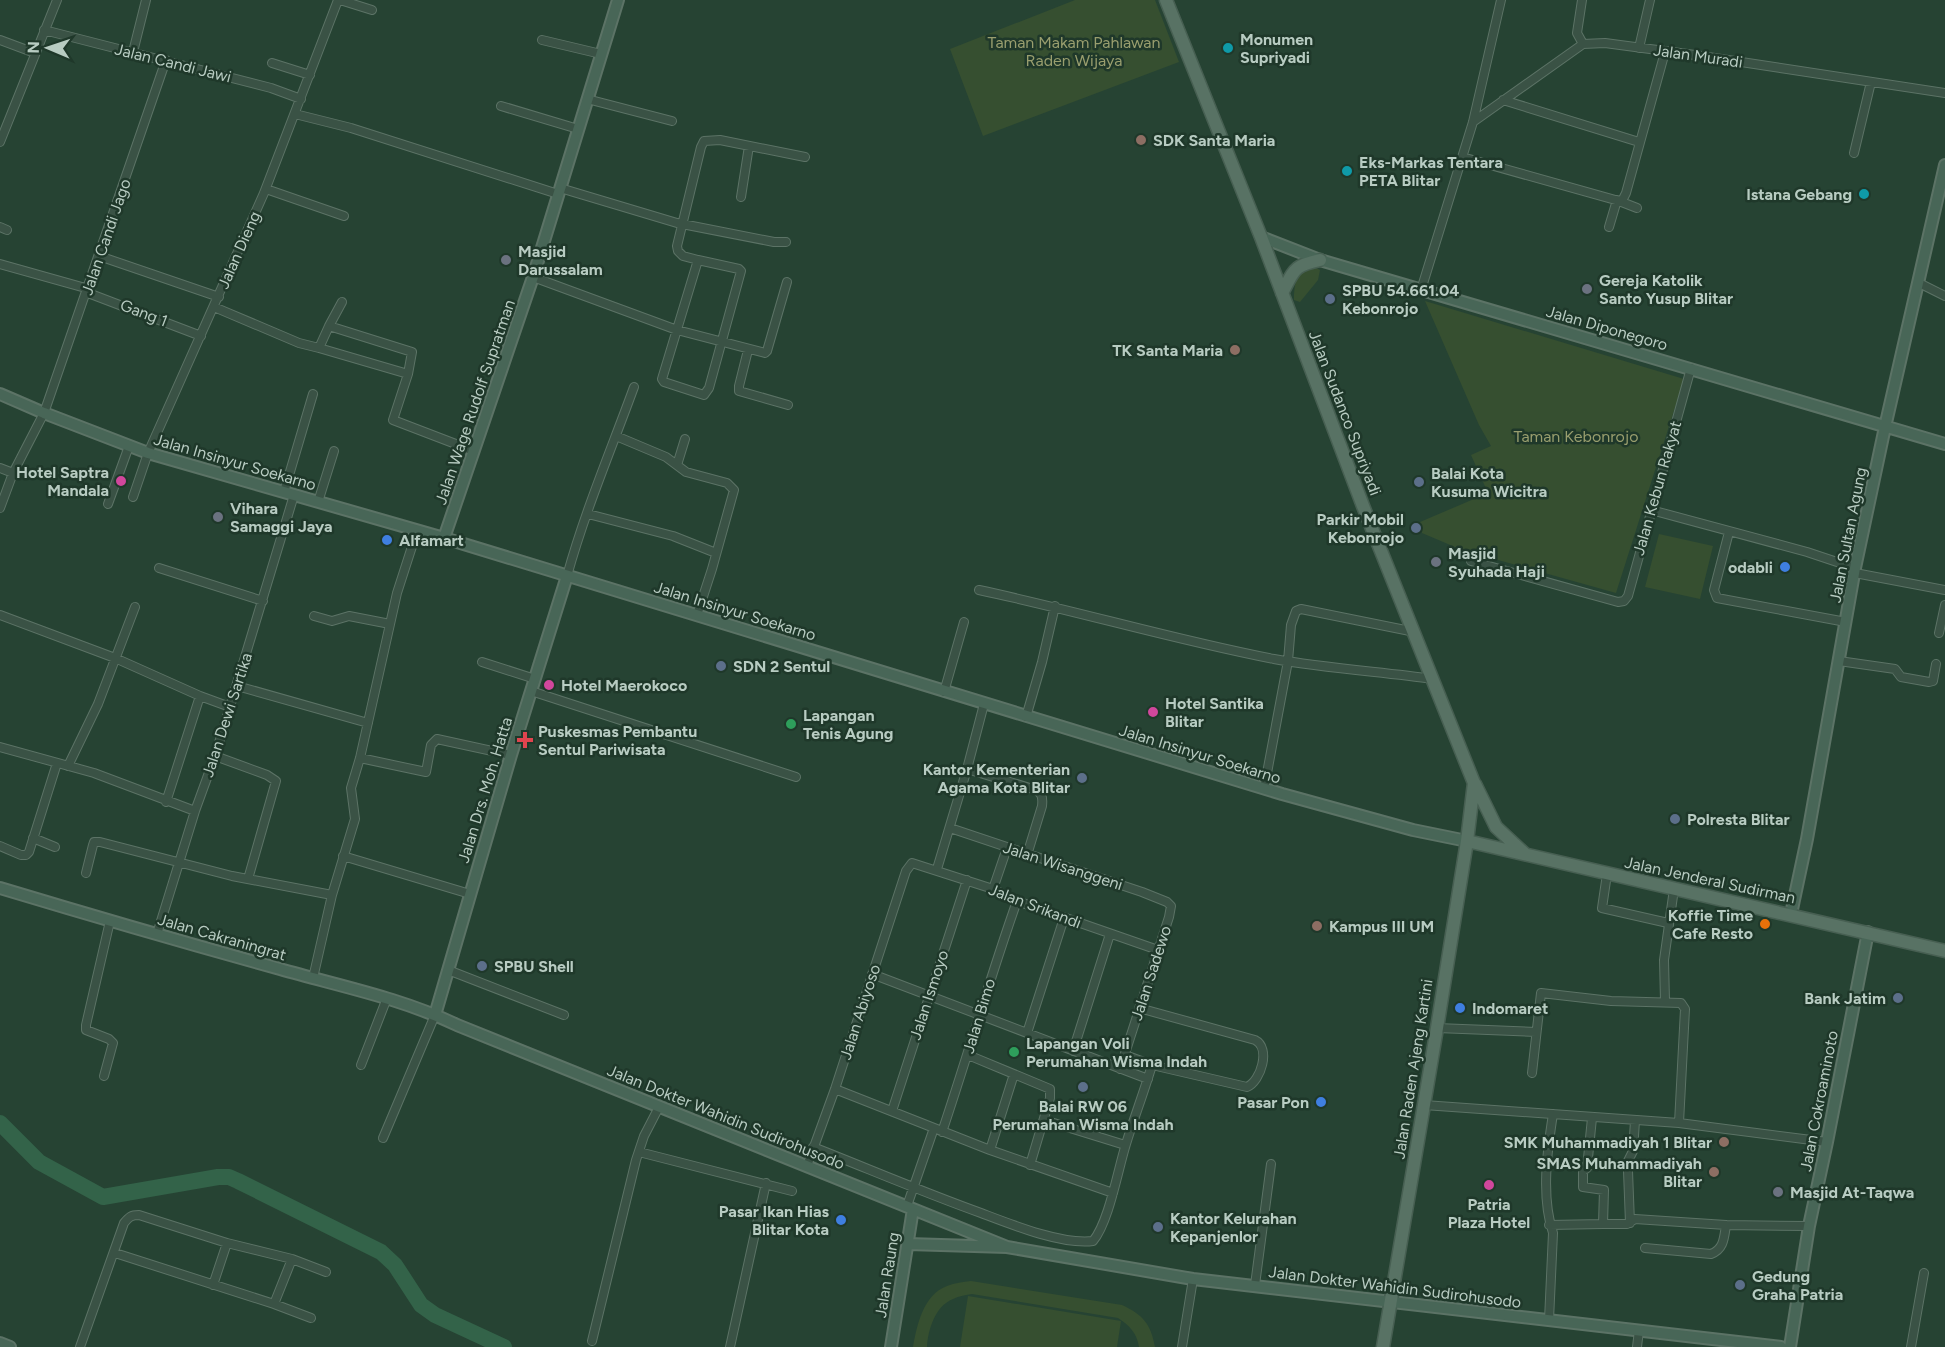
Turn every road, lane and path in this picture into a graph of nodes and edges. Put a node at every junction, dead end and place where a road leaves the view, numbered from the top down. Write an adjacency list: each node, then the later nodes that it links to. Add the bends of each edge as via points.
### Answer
1 (57, 0): 10 (street)
2 (146, 0): 15 (street)
3 (339, 0): 9 (street); 21 (street, Jalan Dieng)
4 (618, 0): 18 (main road, Jalan Wage Rudolf Supratman)
5 (1166, 0): 48 (main road, Jalan Sudanco Supriyadi)
6 (1501, 0): 30 (street)
7 (1582, 0): 13 (street, via 1577,33)
8 (1650, 0): 14 (street)
9 (372, 10)
10 (44, 30): 15 (street, Jalan Candi Jawi); 17 (street)
11 (0, 40): 17 (street)
12 (542, 40): 18 (street)
13 (1583, 44): 14 (street, Jalan Muradi); 26 (street)
14 (1640, 48): 16 (street, Jalan Muradi)
15 (133, 52): 19 (street, Jalan Candi Jawi)
16 (1665, 52): 22 (street, Jalan Muradi); 33 (street)
17 (35, 53): 32 (street)
18 (601, 54): 25 (main road, Jalan Wage Rudolf Supratman)
19 (166, 60): 24 (street, Jalan Candi Jawi); 50 (street, Jalan Candi Jago)
20 (272, 63): 21 (street)
21 (310, 75): 24 (street, Jalan Dieng)
22 (1871, 82): 23 (street, Jalan Muradi); 35 (street)
23 (1945, 93)
24 (301, 99): 28 (street, Jalan Dieng)
25 (587, 99): 29 (street); 31 (main road, Jalan Wage Rudolf Supratman)
26 (1503, 100): 30 (street); 33 (street)
27 (501, 106): 31 (street)
28 (295, 114): 40 (street, Jalan Dieng); 41 (street)
29 (672, 121)
30 (1473, 122): 37 (street)
31 (578, 129): 41 (main road, Jalan Wage Rudolf Supratman)
32 (0, 142)
33 (1639, 142): 43 (street, via 1626,193)
34 (749, 146): 36 (street); 42 (street); 46 (street, via 704,141)
35 (1854, 153)
36 (805, 157)
37 (1462, 157): 43 (street); 57 (street)
38 (1945, 165): 39 (main road, Jalan Sultan Agung)
39 (1943, 188): 56 (main road, Jalan Sultan Agung)
40 (266, 189): 45 (street); 61 (street, Jalan Dieng)
41 (559, 191): 46 (street); 54 (main road, Jalan Wage Rudolf Supratman)
42 (741, 196)
43 (1618, 201): 44 (street); 47 (street)
44 (1637, 208)
45 (344, 216)
46 (680, 224): 49 (street); 51 (street, via 678,251)
47 (1609, 227)
48 (1261, 237): 52 (main road, Jalan Diponegoro); 59 (main road, Jalan Sudanco Supriyadi)
49 (786, 242)
50 (99, 256): 58 (street, Jalan Candi Jago); 61 (street)
51 (698, 260): 65 (street); 67 (street, via 740,270)
52 (1320, 260): 57 (main road, Jalan Diponegoro); 59 (main road, via 1293,271)
53 (0, 264): 58 (street, Gang 1)
54 (533, 277): 65 (street); 83 (main road, Jalan Wage Rudolf Supratman)
55 (787, 282): 69 (street, via 768,351)
56 (1919, 283): 60 (street); 77 (main road, Jalan Sultan Agung)
57 (1421, 290): 70 (main road, Jalan Diponegoro)
58 (88, 291): 66 (street, Gang 1); 76 (street, Jalan Candi Jago)
59 (1282, 293): 115 (main road, Jalan Sudanco Supriyadi)
60 (1945, 296)
61 (219, 297): 63 (street, Jalan Dieng)
62 (342, 302): 64 (street)
63 (214, 307): 66 (street, Jalan Dieng); 68 (street)
64 (329, 326): 68 (street); 71 (street, via 412,352)
65 (677, 330): 67 (street); 67 (street, via 663,380 702,395 709,388)
66 (201, 336): 84 (street, Jalan Dieng)
67 (722, 343): 69 (street)
68 (319, 348): 71 (street)
69 (748, 350): 75 (street, via 739,391)
70 (1691, 368): 77 (main road, Jalan Diponegoro); 93 (street, Jalan Kebun Rakyat)
71 (408, 374): 83 (street, via 393,420)
72 (634, 387): 78 (street)
73 (0, 394): 76 (main road, Jalan Insinyur Soekarno)
74 (313, 394): 88 (street, Jalan Dewi Sartika)
75 (788, 405)
76 (44, 413): 81 (main road, Jalan Insinyur Soekarno); 87 (street, Jalan Candi Jago)
77 (1885, 427): 80 (main road, Jalan Diponegoro); 101 (main road, Jalan Sultan Agung)
78 (616, 436): 85 (street, via 657,452); 94 (street)
79 (685, 439): 85 (street)
80 (1945, 444)
81 (129, 446): 84 (main road, Jalan Insinyur Soekarno); 91 (street)
82 (334, 451): 90 (street)
83 (474, 451): 97 (main road, Jalan Wage Rudolf Supratman)
84 (148, 453): 88 (main road, Jalan Insinyur Soekarno); 89 (street, Jalan Dieng)
85 (677, 465): 98 (street, via 692,475 727,483 734,490)
86 (0, 468): 87 (street)
87 (13, 473): 92 (street, Jalan Candi Jago)
88 (289, 494): 90 (main road, Jalan Insinyur Soekarno); 105 (street, Jalan Dewi Sartika)
89 (133, 497)
90 (318, 502): 95 (main road, Jalan Insinyur Soekarno)
91 (108, 504)
92 (0, 508)
93 (1651, 510): 96 (street); 99 (street, Jalan Kebun Rakyat, via 1624,601)
94 (588, 514): 98 (street, via 657,531); 102 (street)
95 (417, 531): 97 (main road, Jalan Insinyur Soekarno); 114 (street)
96 (1729, 532): 101 (street, via 1807,552); 113 (street, via 1714,590 1717,598)
97 (444, 538): 102 (main road, Jalan Insinyur Soekarno)
98 (716, 553): 110 (street)
99 (1472, 561)
100 (159, 568): 105 (street)
101 (1855, 570): 104 (street); 113 (main road, Jalan Sultan Agung)
102 (567, 576): 110 (main road, Jalan Insinyur Soekarno); 122 (main road, Jalan Drs. Moh. Hatta)
103 (980, 590): 107 (street)
104 (1945, 590)
105 (263, 601): 124 (street, Jalan Dewi Sartika)
106 (1945, 605): 116 (street)
107 (1055, 606): 118 (street, via 1184,640); 130 (street)
108 (135, 607): 117 (street)
109 (0, 615): 117 (street)
110 (697, 615): 126 (main road, Jalan Insinyur Soekarno)
111 (314, 616): 114 (street, via 332,621 349,616)
112 (964, 622): 126 (street)
113 (1846, 622): 119 (main road, Jalan Sultan Agung)
114 (390, 624): 131 (street)
115 (1412, 626): 118 (street, via 1301,609 1293,618); 123 (main road, Jalan Sudanco Supriyadi)
116 (1939, 633)
117 (115, 658): 127 (street); 137 (street)
118 (1288, 661): 123 (street); 141 (street)
119 (1839, 661): 121 (street, via 1895,669 1901,677 1929,682 1933,681 1935,667); 167 (main road, Jalan Sultan Agung)
120 (482, 662): 122 (street)
121 (1945, 673)
122 (535, 679): 125 (main road, Jalan Drs. Moh. Hatta)
123 (1433, 679): 140 (main road, Jalan Sudanco Supriyadi)
124 (237, 686): 129 (street, Jalan Dewi Sartika); 131 (street)
125 (531, 692): 133 (main road, Jalan Drs. Moh. Hatta); 139 (street)
126 (944, 692): 128 (main road, Jalan Insinyur Soekarno)
127 (200, 696): 129 (street); 142 (street)
128 (984, 704): 130 (main road, Jalan Insinyur Soekarno); 138 (street)
129 (230, 707): 134 (street, Jalan Dewi Sartika)
130 (1026, 717): 141 (main road, Jalan Insinyur Soekarno)
131 (368, 723): 135 (street)
132 (0, 747): 136 (street)
133 (511, 755): 135 (street, via 436,739 431,745 426,772); 163 (main road, Jalan Drs. Moh. Hatta)
134 (215, 756): 143 (street, Jalan Dewi Sartika); 158 (street, via 276,782)
135 (360, 758): 151 (street, via 350,795 355,819)
136 (57, 763): 137 (street); 145 (street)
137 (68, 766): 142 (street)
138 (967, 770): 144 (street); 150 (street, via 1041,794 1042,806)
139 (796, 777)
140 (1474, 783): 146 (main road, Jalan Sudanco Supriyadi); 152 (main road, via 1496,827)
141 (1263, 789): 146 (main road, Jalan Insinyur Soekarno)
142 (166, 802): 143 (street)
143 (195, 811): 153 (street, Jalan Dewi Sartika)
144 (950, 828): 149 (street, Jalan Wisanggeni); 155 (street)
145 (33, 838): 147 (street, via 29,852 24,855); 148 (street)
146 (1467, 842): 152 (main road, Jalan Jenderal Sudirman); 186 (main road, Jalan Raden Ajeng Kartini)
147 (0, 846)
148 (55, 847)
149 (1007, 848): 150 (street, Jalan Wisanggeni); 161 (street)
150 (1027, 855): 166 (street, Jalan Wisanggeni, via 1167,902)
151 (343, 856): 163 (street); 164 (street)
152 (1527, 856): 157 (main road, Jalan Jenderal Sudirman)
153 (179, 862): 156 (street, via 97,842); 158 (street); 172 (street, Jalan Dewi Sartika)
154 (912, 863): 155 (street, Jalan Srikandi); 177 (street, Jalan Abiyoso)
155 (937, 870): 159 (street, Jalan Srikandi)
156 (86, 873)
157 (1607, 874): 162 (main road, Jalan Jenderal Sudirman); 170 (street, via 1602,908)
158 (248, 879): 164 (street)
159 (967, 880): 161 (street, Jalan Srikandi); 179 (street, Jalan Ismoyo)
160 (0, 888): 169 (main road, Jalan Cakraningrat)
161 (993, 889): 165 (street, Jalan Srikandi)
162 (1674, 889): 167 (main road, Jalan Jenderal Sudirman); 170 (street)
163 (470, 894): 176 (main road, Jalan Drs. Moh. Hatta)
164 (332, 895): 178 (street)
165 (1017, 901): 168 (street, Jalan Srikandi); 183 (street, Jalan Bimo)
166 (1171, 911): 174 (street, Jalan Sadewo)
167 (1791, 914): 171 (main road, Jalan Jenderal Sudirman)
168 (1064, 918): 173 (street, Jalan Srikandi); 188 (street)
169 (110, 921): 172 (main road, Jalan Cakraningrat); 197 (street, via 86,1025 86,1030 113,1043)
170 (1668, 923): 181 (street)
171 (1868, 932): 175 (main road, Jalan Jenderal Sudirman); 210 (main road, Jalan Cokroaminoto)
172 (157, 934): 178 (main road, Jalan Cakraningrat)
173 (1110, 934): 174 (street, Jalan Srikandi); 189 (street)
174 (1158, 950): 182 (street, Jalan Sadewo)
175 (1945, 951)
176 (448, 970): 184 (main road, Jalan Drs. Moh. Hatta); 185 (street)
177 (872, 974): 179 (street); 199 (street, Jalan Abiyoso)
178 (313, 978): 180 (main road, Jalan Cakraningrat)
179 (929, 995): 183 (street); 202 (street, Jalan Ismoyo)
180 (387, 998): 184 (main road, Jalan Cakraningrat); 192 (street)
181 (1665, 1001): 187 (street, via 1611,1001 1544,992 1540,995); 207 (street, via 1681,1003 1686,1009)
182 (1139, 1008): 191 (street, Jalan Sadewo); 193 (street, via 1255,1040 1264,1048 1255,1082 1247,1088)
183 (979, 1013): 188 (street); 190 (street, Jalan Bimo)
184 (435, 1014): 201 (main road, Jalan Dokter Wahidin Sudirohusodo); 209 (street)
185 (564, 1015)
186 (1437, 1028): 187 (street); 200 (main road, Jalan Raden Ajeng Kartini)
187 (1536, 1032): 195 (street)
188 (1027, 1034): 189 (street)
189 (1073, 1051): 194 (street)
190 (968, 1055): 196 (street); 208 (street, Jalan Bimo)
191 (1125, 1055): 193 (street); 194 (street, Jalan Sadewo)
192 (361, 1065)
193 (1152, 1065): 198 (street)
194 (1120, 1069): 198 (street)
195 (1532, 1072)
196 (1014, 1074): 205 (street, via 1050,1089); 213 (street)
197 (104, 1076)
198 (1148, 1079): 211 (street)
199 (835, 1089): 202 (street); 212 (street, Jalan Abiyoso)
200 (1424, 1106): 203 (street); 239 (main road, Jalan Raden Ajeng Kartini)
201 (659, 1107): 214 (street); 215 (main road, Jalan Dokter Wahidin Sudirohusodo)
202 (892, 1111): 208 (street)
203 (1553, 1114): 204 (street); 225 (street, via 1546,1179)
204 (1592, 1118): 206 (street); 224 (street, via 1583,1188 1604,1190)
205 (1044, 1120): 211 (street); 217 (street)
206 (1635, 1121): 207 (street); 223 (street, via 1633,1151 1628,1161)
207 (1679, 1123): 210 (street)
208 (938, 1130): 213 (street); 219 (street, Jalan Bimo)
209 (383, 1138)
210 (1827, 1142): 227 (main road, Jalan Cokroaminoto)
211 (1125, 1145): 221 (street)
212 (813, 1147): 215 (street, Jalan Abiyoso); 219 (street)
213 (990, 1150): 217 (street)
214 (639, 1152): 218 (street); 244 (street)
215 (808, 1164): 222 (main road, Jalan Dokter Wahidin Sudirohusodo)
216 (1271, 1164): 238 (street)
217 (1030, 1165): 221 (street)
218 (766, 1183): 220 (street); 248 (street)
219 (914, 1188): 221 (street, via 1039,1233 1088,1241 1093,1241 1099,1232); 222 (street, Jalan Bimo)
220 (792, 1191)
221 (1113, 1192)
222 (909, 1206): 229 (main road, Jalan Raung); 230 (main road, Jalan Dokter Wahidin Sudirohusodo)
223 (1630, 1222): 224 (street); 226 (street, via 1635,1219)
224 (1602, 1224): 225 (street)
225 (1549, 1225): 242 (street, via 1553,1233)
226 (1726, 1225): 227 (street); 231 (street, via 1723,1244 1711,1254)
227 (1809, 1226): 254 (main road, Jalan Cokroaminoto)
228 (227, 1243): 232 (street, via 134,1215 124,1223); 233 (street); 237 (street)
229 (908, 1244): 230 (main road, Jalan Dokter Wahidin Sudirohusodo); 249 (main road, Jalan Raung)
230 (1007, 1247): 236 (main road, Jalan Dokter Wahidin Sudirohusodo)
231 (1645, 1248)
232 (115, 1253): 237 (street); 247 (street)
233 (292, 1259): 234 (street); 240 (street)
234 (326, 1272)
235 (1924, 1273): 255 (street)
236 (1193, 1279): 238 (main road, Jalan Dokter Wahidin Sudirohusodo); 250 (street)
237 (213, 1285): 240 (street)
238 (1255, 1285): 239 (main road, Jalan Dokter Wahidin Sudirohusodo)
239 (1390, 1301): 242 (main road, Jalan Dokter Wahidin Sudirohusodo); 251 (main road, Jalan Raden Ajeng Kartini)
240 (274, 1304): 241 (street)
241 (311, 1318)
242 (1549, 1320): 243 (main road, Jalan Dokter Wahidin Sudirohusodo)
243 (1639, 1330): 252 (street); 253 (main road, Jalan Dokter Wahidin Sudirohusodo)
244 (592, 1341)
245 (0, 1342): 246 (main road)
246 (10, 1347)
247 (80, 1347)
248 (730, 1347)
249 (891, 1347)
250 (1182, 1347)
251 (1383, 1347)
252 (1637, 1347)
253 (1781, 1347)
254 (1790, 1347)
255 (1911, 1347)

